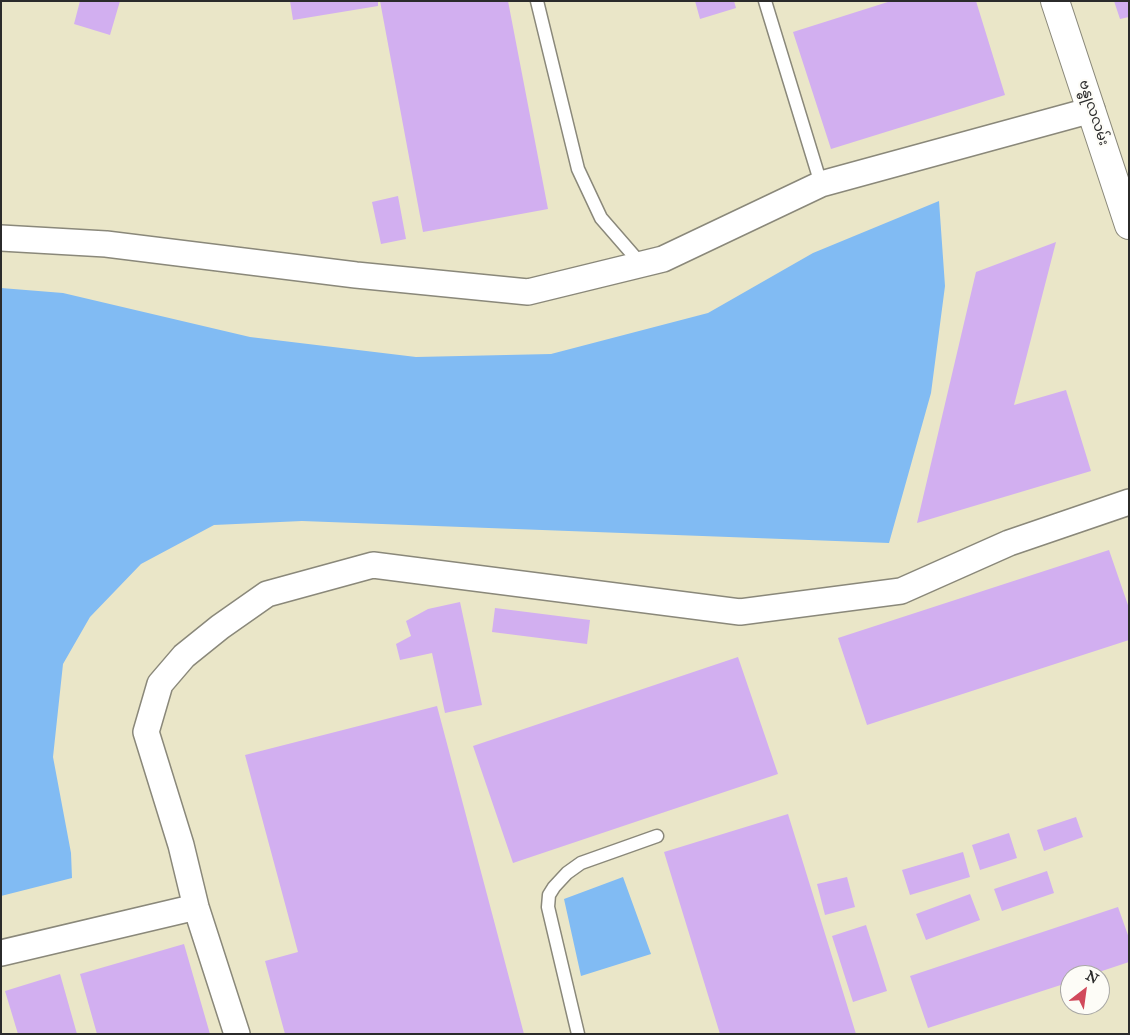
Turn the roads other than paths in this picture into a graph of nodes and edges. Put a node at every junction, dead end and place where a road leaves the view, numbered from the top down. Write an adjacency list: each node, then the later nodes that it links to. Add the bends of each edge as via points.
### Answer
1 (536, 1): 8 (lane, via 578,169 601,218)
2 (765, 1): 5 (lane)
3 (1055, 1): 4 (street, ဗန္ဓုလလမ်း)
4 (1092, 110): 5 (street); 6 (street, ဗန္ဓုလလမ်း)
5 (821, 184): 8 (street, via 663,259)
6 (1129, 225)
7 (1, 238): 8 (street, via 106,244 356,275 528,292)
8 (642, 264)
9 (1129, 502): 11 (street, via 1009,543 901,591 740,612 373,565 268,594 184,656 160,684 146,732 181,845)
10 (657, 836): 14 (lane, via 581,863 567,873 549,895 548,907)
11 (196, 907): 12 (street); 13 (street)
12 (1, 953)
13 (237, 1034)
14 (578, 1034)

